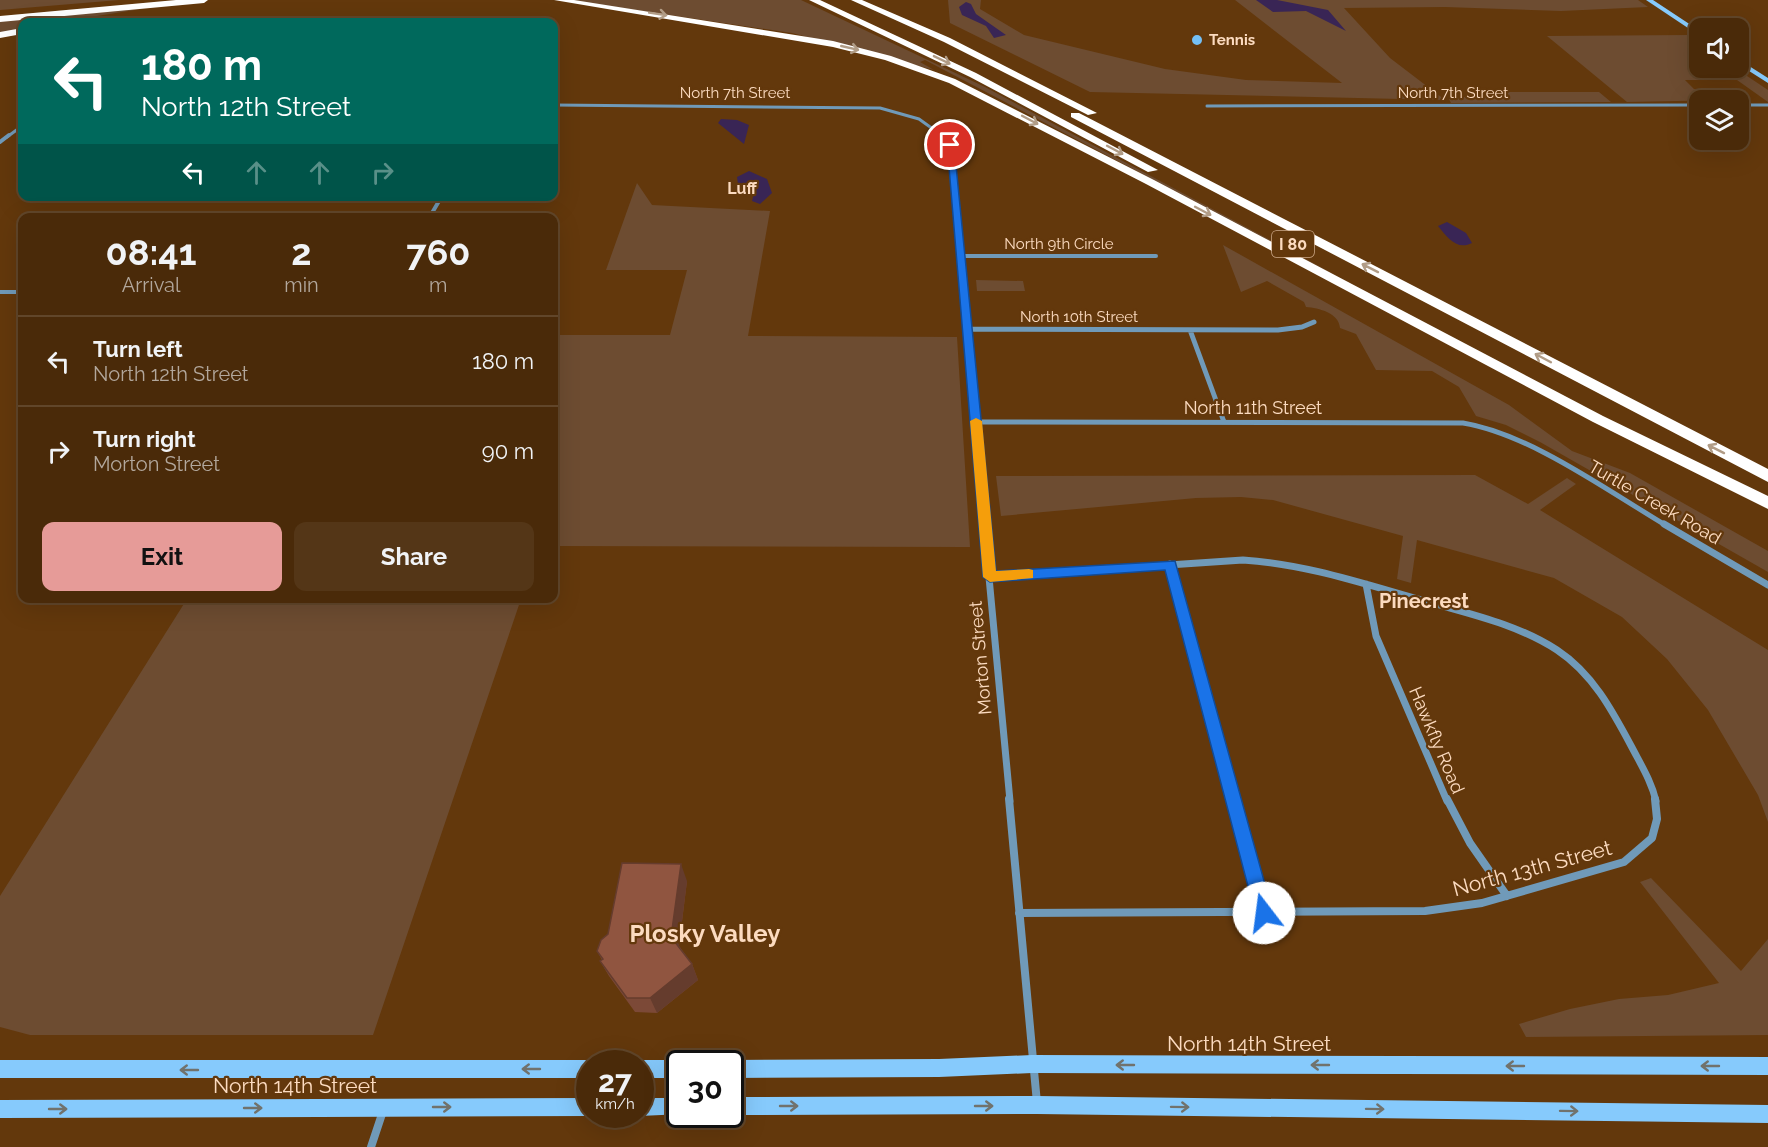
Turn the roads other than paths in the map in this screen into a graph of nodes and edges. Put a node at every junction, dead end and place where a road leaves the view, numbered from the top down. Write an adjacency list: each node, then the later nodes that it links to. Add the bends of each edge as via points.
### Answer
1 (142, 0): 10 (highway)
2 (204, 0): 13 (highway)
3 (210, 0): 11 (highway)
4 (558, 0): 40 (highway, one-way to 40, via 833,44 952,81)
5 (813, 0): 39 (highway, I 80, one-way to 39, via 1027,103)
6 (837, 0): 27 (highway, I 80, via 1010,81)
7 (855, 0): 12 (highway)
8 (879, 0): 12 (highway)
9 (1649, 0): 14 (main road)
10 (0, 12)
11 (91, 18)
12 (898, 18): 27 (highway, via 1088,111)
13 (0, 19)
14 (1689, 27)
15 (18, 32): 16 (highway)
16 (0, 35)
17 (1749, 68): 18 (main road)
18 (1768, 81)
19 (558, 105): 24 (street, North 7th Street, via 863,106)
20 (1689, 105): 23 (street, North 7th Street)
21 (1749, 105): 22 (street)
22 (1768, 105)
23 (1207, 106)
24 (915, 117): 28 (street, Morton Street, via 938,129 950,145)
25 (18, 129): 26 (street)
26 (0, 142)
27 (1325, 245): 38 (highway, I 80, one-way to 27)
28 (961, 256): 29 (street, North 9th Circle); 33 (street, Morton Street)
29 (1156, 256)
30 (0, 292): 31 (street)
31 (18, 292)
32 (1314, 322): 34 (street, North 10th Street, via 1290,329)
33 (968, 329): 34 (street, North 10th Street); 35 (street, Morton Street)
34 (1190, 330): 36 (street)
35 (976, 422): 36 (street, North 11th Street); 42 (street, Morton Street)
36 (1224, 422): 37 (street, North 11th Street, via 1453,422 1491,429)
37 (1527, 444): 44 (street, Turtle Creek Road)
38 (1768, 476)
39 (1768, 497)
40 (1768, 503)
41 (1170, 564): 42 (street); 43 (street, via 1270,561); 47 (street)
42 (990, 577): 46 (street, Morton Street)
43 (1366, 584): 45 (street, Hawkfly Road, via 1376,636 1451,809); 45 (street, North 13th Street, via 1515,628 1562,653 1596,688 1651,783 1657,801 1655,835 1637,854 1624,862)
44 (1768, 585)
45 (1508, 896): 47 (street, North 13th Street, via 1425,912)
46 (1019, 913): 47 (street, North 13th Street); 48 (street, Morton Street)
47 (1264, 913)
48 (1032, 1064): 49 (main road, North 14th Street, one-way to 48); 52 (main road, North 14th Street); 54 (street, Morton Street)
49 (1768, 1066)
50 (0, 1069): 51 (main road, North 14th Street, one-way to 50)
51 (576, 1069)
52 (744, 1069)
53 (744, 1106): 54 (main road, one-way to 54)
54 (1037, 1106): 58 (main road, one-way to 58)
55 (576, 1107): 56 (main road, North 14th Street, one-way to 55)
56 (384, 1108): 57 (main road, North 14th Street, one-way to 56); 59 (street)
57 (0, 1109)
58 (1768, 1114)
59 (370, 1147)

